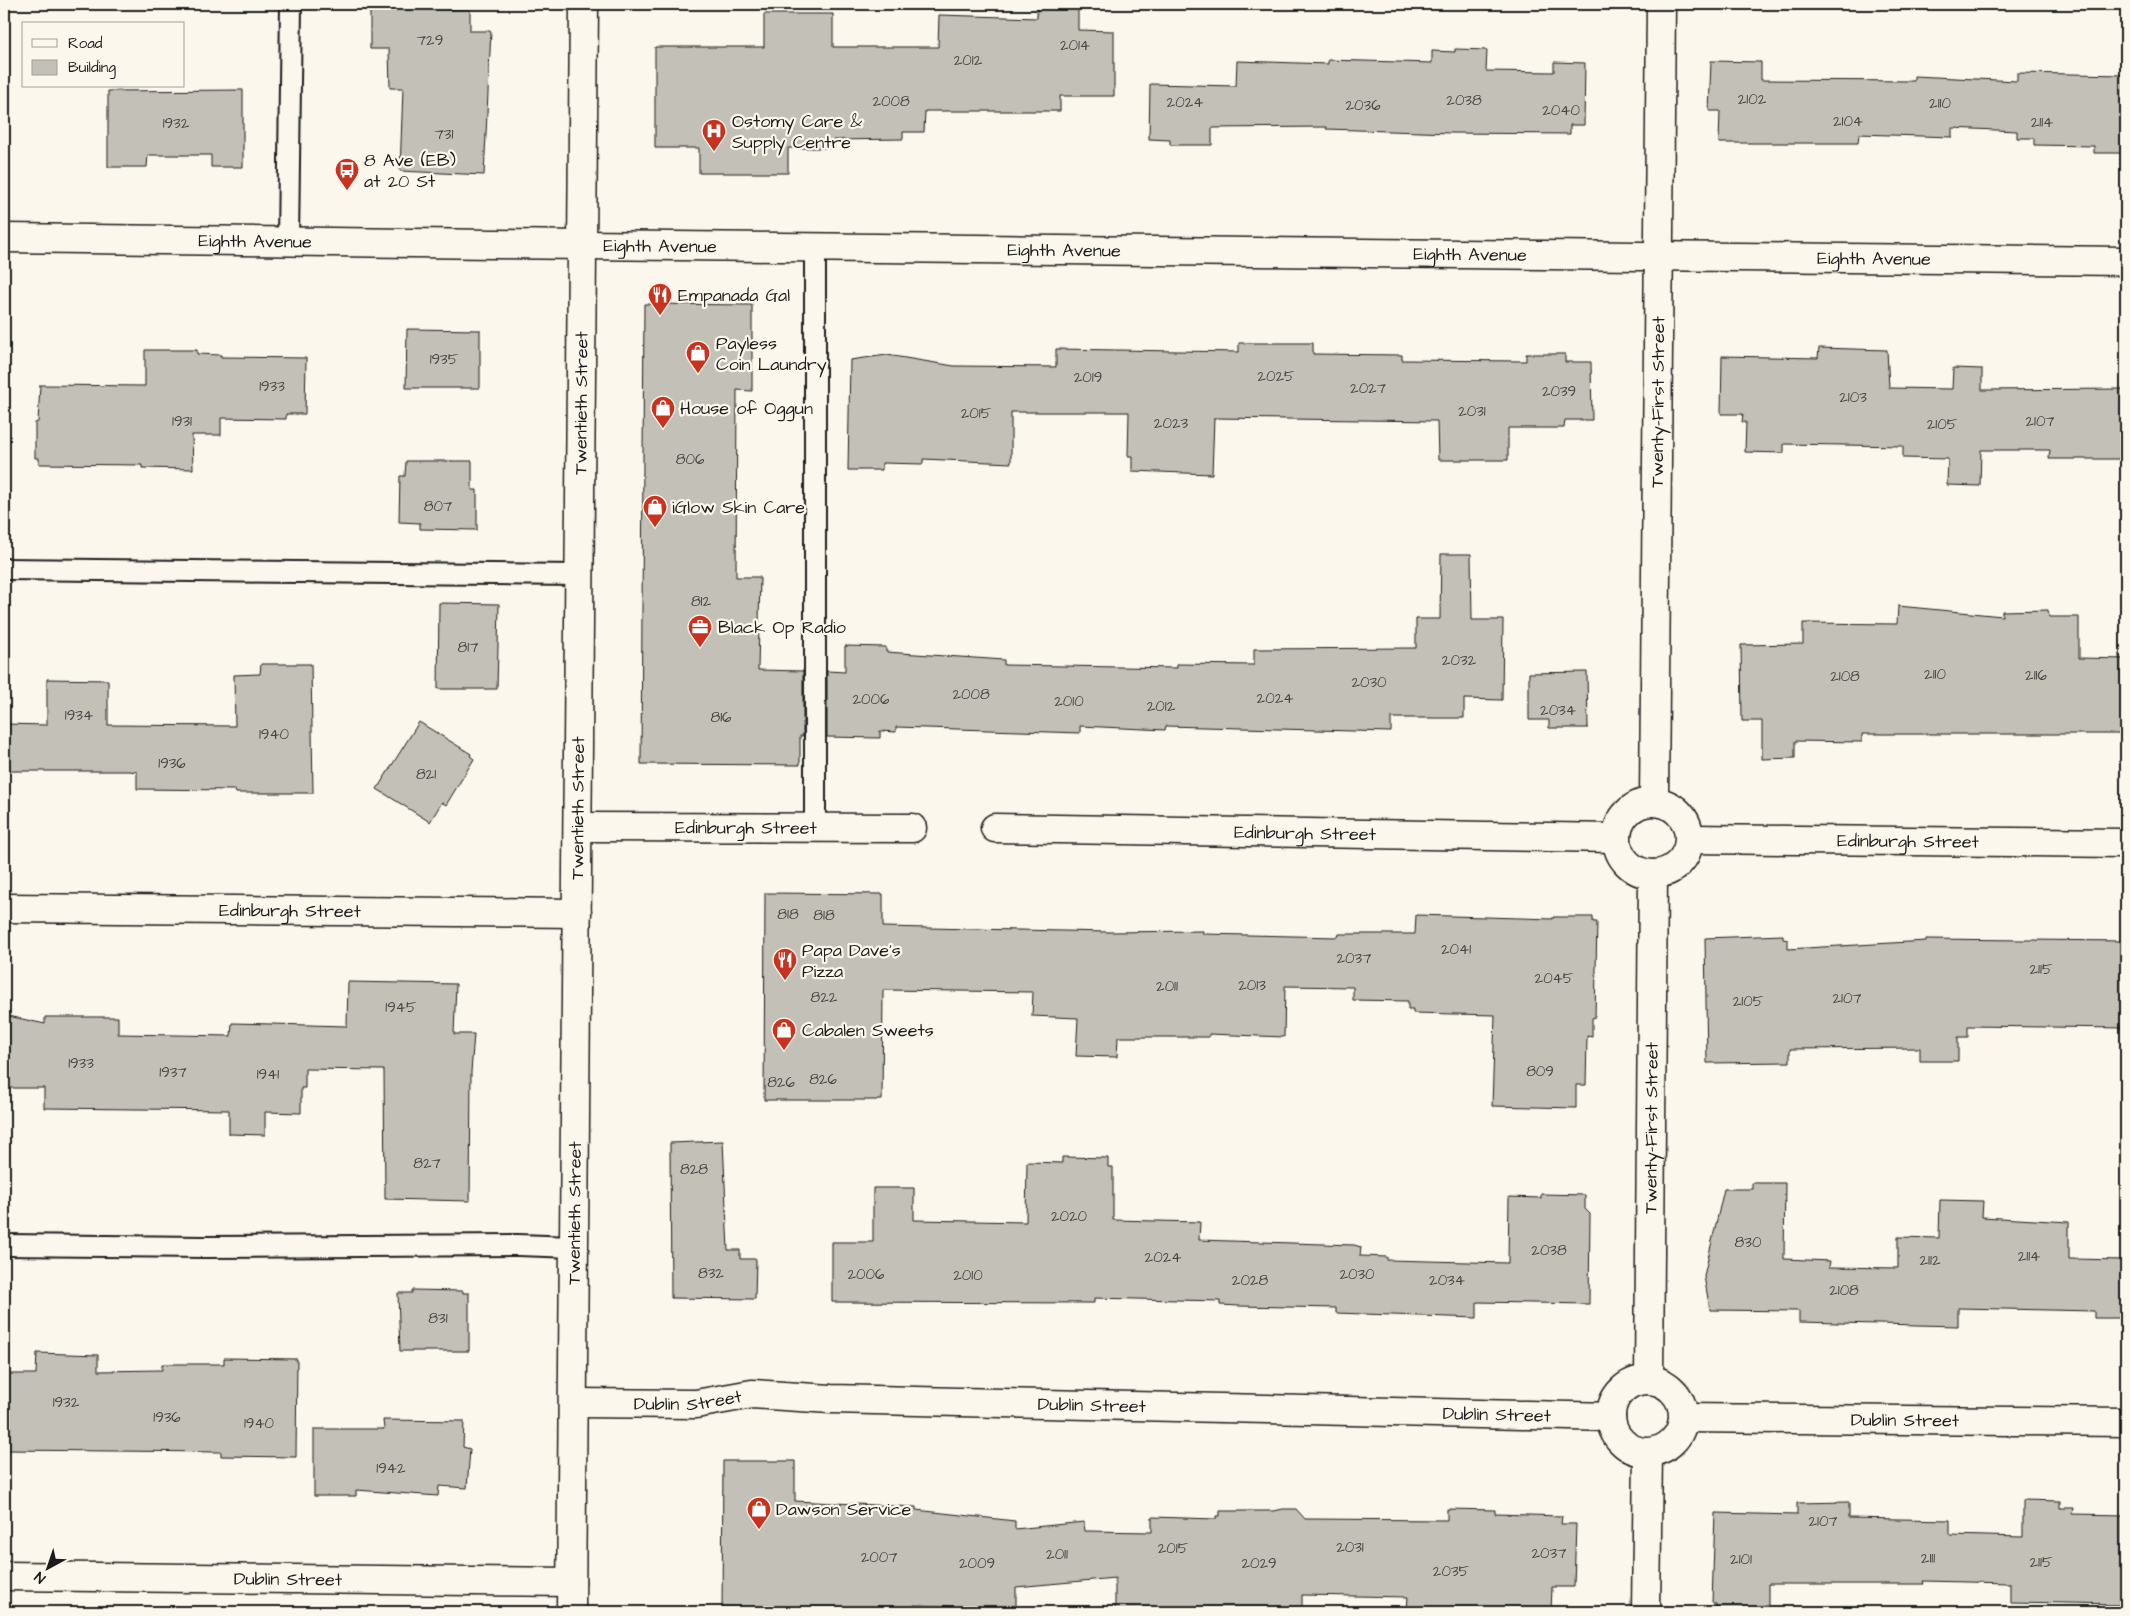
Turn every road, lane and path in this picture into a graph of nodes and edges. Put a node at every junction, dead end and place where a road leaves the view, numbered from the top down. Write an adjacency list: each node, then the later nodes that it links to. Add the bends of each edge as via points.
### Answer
1 (290, 4): 5 (lane)
2 (584, 4): 6 (street, Twentieth Street)
3 (1661, 4): 8 (street, Twenty-First Street)
4 (4, 238): 5 (street, Eighth Avenue)
5 (288, 242): 6 (street, Eighth Avenue)
6 (582, 245): 7 (street, Eighth Avenue); 11 (street, Twentieth Street)
7 (815, 247): 8 (street, Eighth Avenue); 14 (lane)
8 (1659, 256): 9 (street, Eighth Avenue); 12 (street, Twenty-First Street)
9 (2126, 261)
10 (4, 570): 11 (lane)
11 (580, 575): 13 (street, Twentieth Street)
12 (1654, 801): 17 (street, via 1631,808 1618,827); 18 (street, via 1675,809 1683,818)
13 (578, 827): 14 (street, Edinburgh Street); 22 (street, Twentieth Street)
14 (816, 828): 15 (street, Edinburgh Street)
15 (912, 828)
16 (994, 828): 17 (street, Edinburgh Street)
17 (1616, 838): 20 (street, via 1618,850 1628,864 1642,873)
18 (1690, 839): 19 (street, Edinburgh Street); 20 (street, via 1682,860 1665,873)
19 (2126, 843)
20 (1654, 874): 25 (street, Twenty-First Street)
21 (4, 908): 22 (street, Edinburgh Street)
22 (577, 913): 24 (street, Twentieth Street)
23 (4, 1245): 24 (lane)
24 (574, 1247): 26 (street, Twentieth Street)
25 (1649, 1380): 27 (street, via 1626,1386 1612,1405); 28 (street, via 1660,1382 1674,1392 1683,1406)
26 (574, 1403): 27 (street, Dublin Street, via 696,1404 752,1394 831,1399); 32 (street, Twentieth Street)
27 (1610, 1416): 30 (street, via 1618,1438 1626,1446)
28 (1684, 1418): 29 (street, Dublin Street); 30 (street, via 1677,1439 1659,1452)
29 (2126, 1422)
30 (1648, 1453): 34 (street)
31 (4, 1576): 32 (street, Dublin Street)
32 (571, 1582): 33 (street, Twentieth Street)
33 (571, 1612)
34 (1646, 1612)

